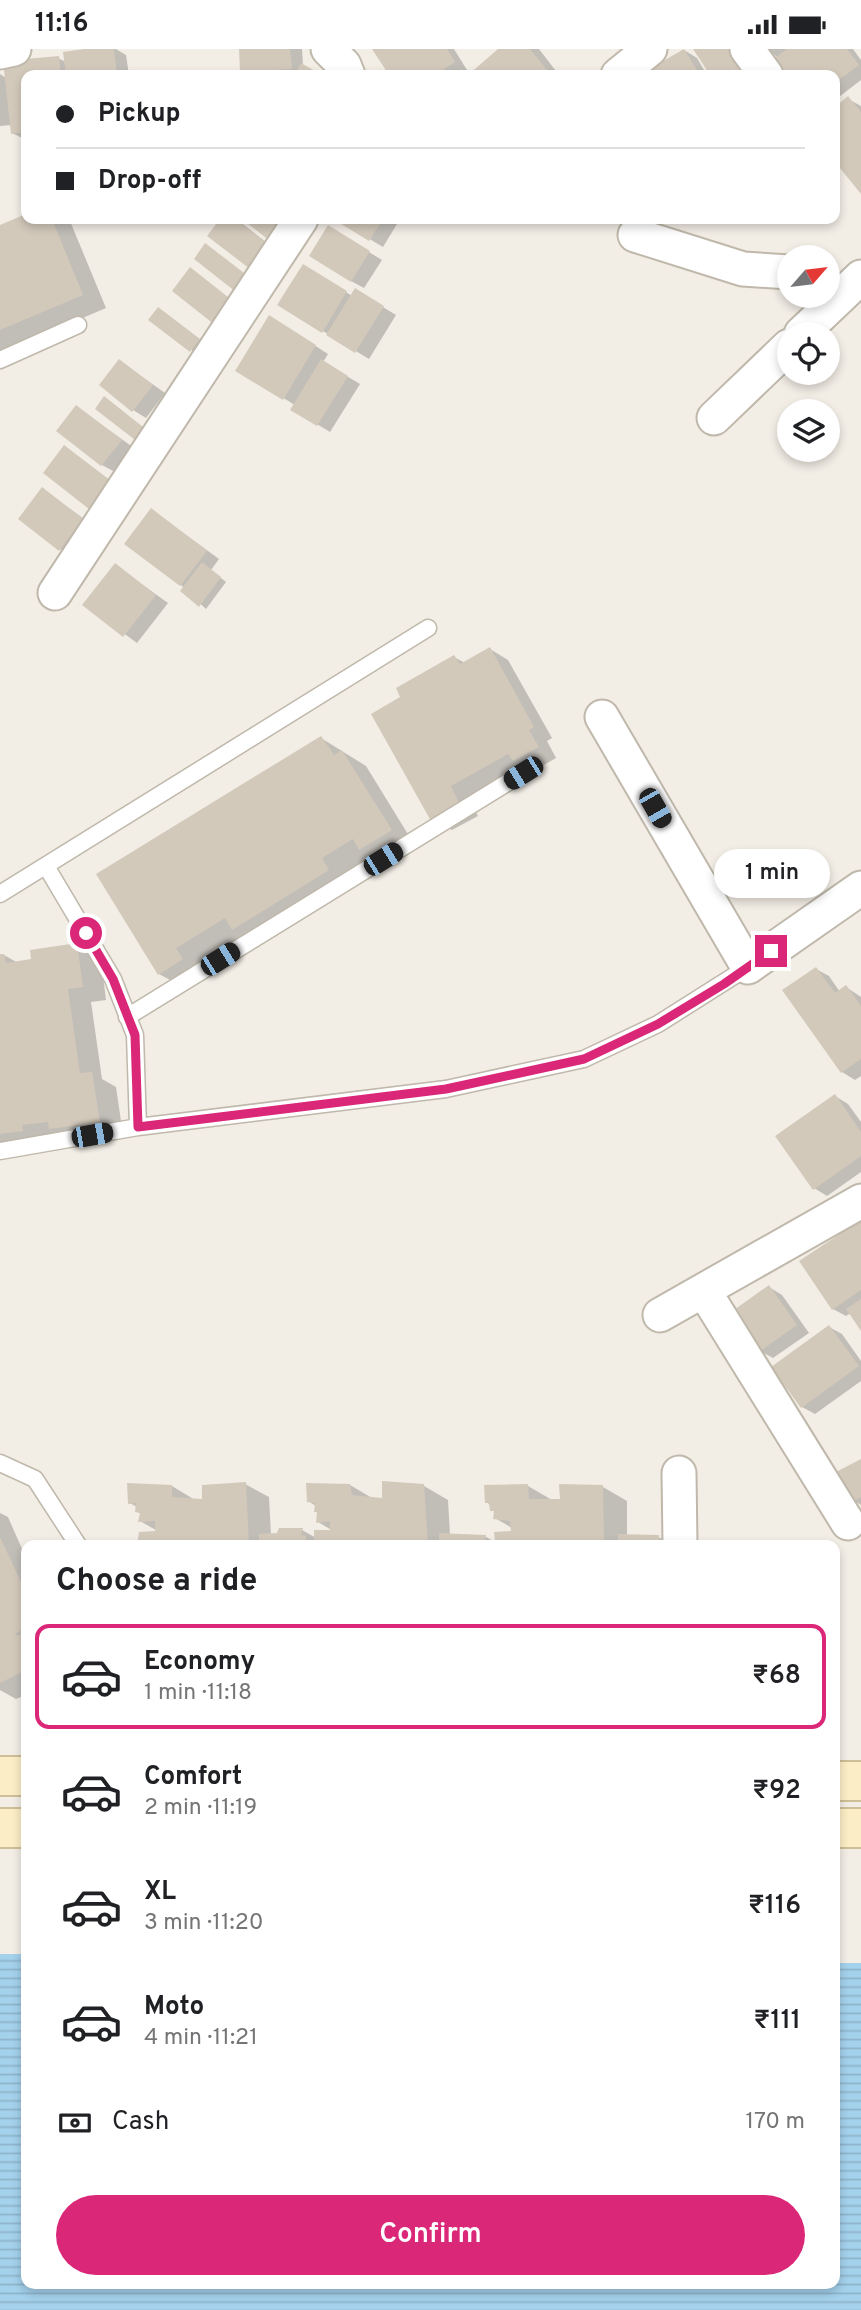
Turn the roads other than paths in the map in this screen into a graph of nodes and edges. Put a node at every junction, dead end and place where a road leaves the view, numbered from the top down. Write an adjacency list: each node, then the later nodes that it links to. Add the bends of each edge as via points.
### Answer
1 (14, 49): 5 (street)
2 (328, 49): 6 (street)
3 (650, 49): 7 (street)
4 (747, 49): 8 (street)
5 (0, 52)
6 (346, 70)
7 (624, 70)
8 (762, 70)
9 (298, 224): 19 (street)
10 (635, 235): 11 (street, via 743,269)
11 (777, 271)
12 (840, 275): 13 (street)
13 (861, 276): 14 (street)
14 (813, 322)
15 (78, 325): 17 (lane)
16 (777, 357): 18 (street)
17 (0, 360)
18 (714, 418)
19 (55, 593)
20 (428, 628): 23 (lane)
21 (602, 717): 26 (street)
22 (523, 773): 27 (lane)
23 (46, 866): 25 (lane); 27 (lane, via 113,979)
24 (861, 888): 26 (street)
25 (0, 894)
26 (748, 967): 28 (lane, via 658,1024 584,1059 446,1089)
27 (128, 1017): 28 (lane, via 135,1035)
28 (138, 1127): 29 (lane)
29 (0, 1151)
30 (861, 1202): 31 (street)
31 (704, 1290): 32 (street); 35 (street)
32 (660, 1315)
33 (0, 1463): 36 (lane, via 35,1479)
34 (679, 1473): 37 (street)
35 (848, 1523)
36 (75, 1540)
37 (680, 1540)
38 (0, 1776): 39 (street)
39 (21, 1776)
40 (840, 1781): 41 (street)
41 (861, 1781)
42 (0, 1828): 43 (street)
43 (21, 1828)
44 (840, 1828): 45 (street)
45 (861, 1828)

